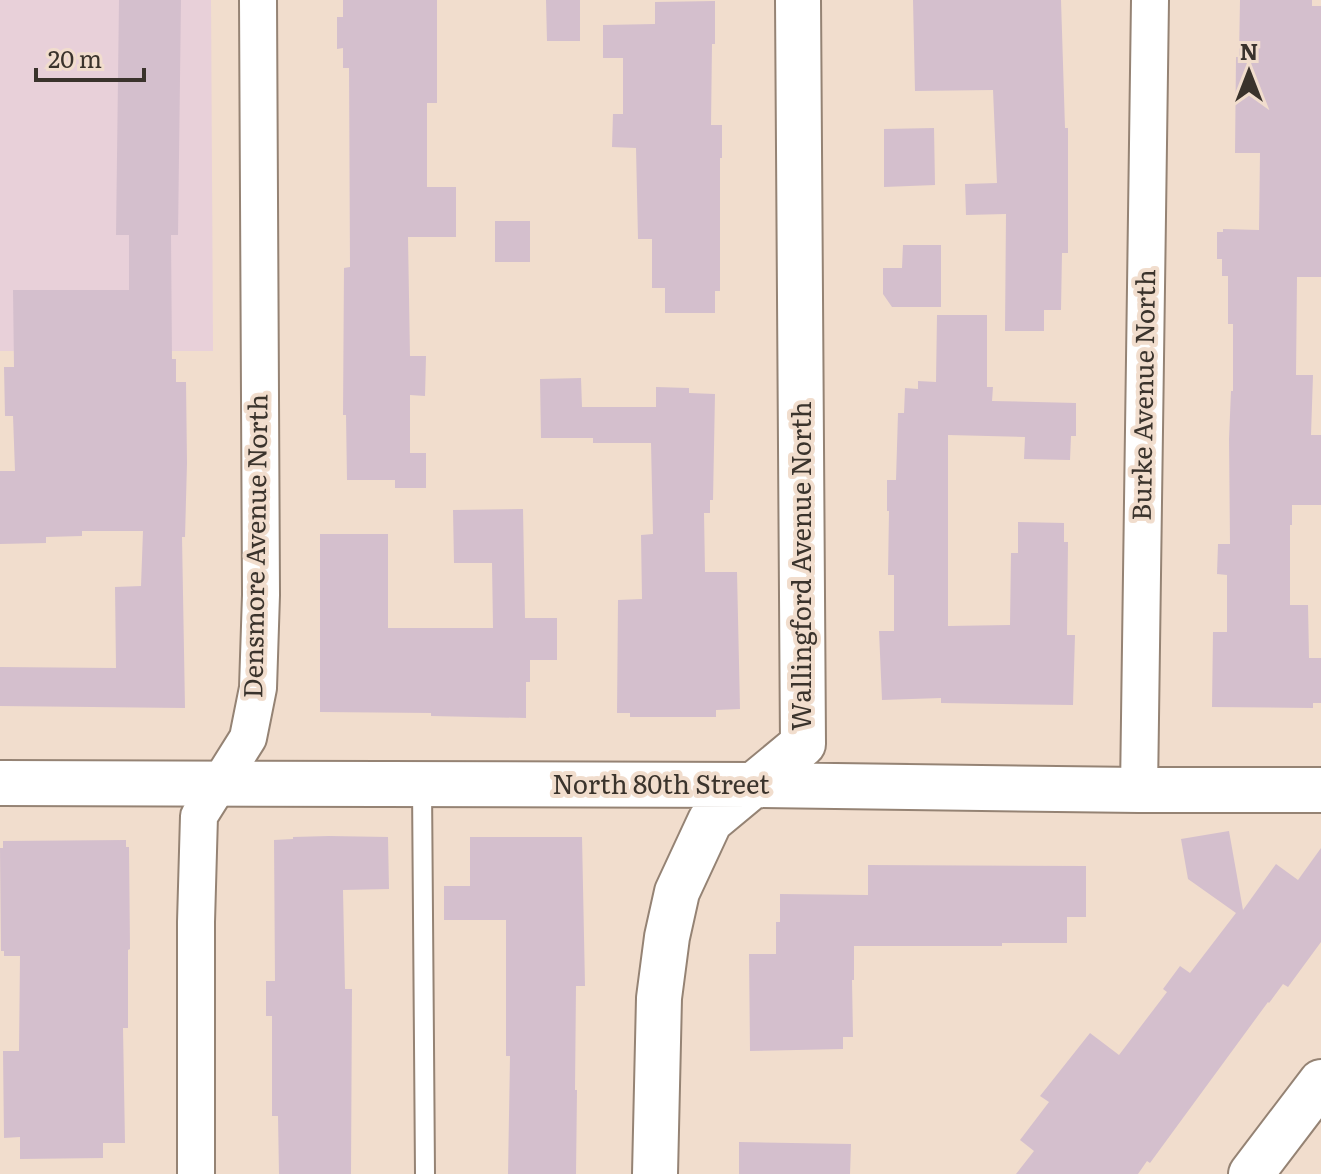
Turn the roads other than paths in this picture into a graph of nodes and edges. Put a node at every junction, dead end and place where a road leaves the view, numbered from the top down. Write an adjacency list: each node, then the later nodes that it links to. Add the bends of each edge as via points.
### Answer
1 (258, 0): 5 (street, Densmore Avenue North, via 258,688 248,738)
2 (798, 0): 6 (street, Wallingford Avenue North, via 803,744)
3 (1150, 0): 8 (street, Burke Avenue North)
4 (0, 783): 5 (street, North 80th Street)
5 (218, 784): 7 (street, North 80th Street); 11 (street, Densmore Avenue North, via 199,816)
6 (754, 785): 7 (street, North 80th Street); 8 (street, North 80th Street); 13 (street, Wallingford Avenue North, via 710,821 677,892 659,998)
7 (422, 786): 12 (lane)
8 (1139, 790): 9 (street, North 80th Street)
9 (1321, 790)
10 (1321, 1082): 14 (street)
11 (196, 1174)
12 (425, 1174)
13 (655, 1174)
14 (1251, 1174)

